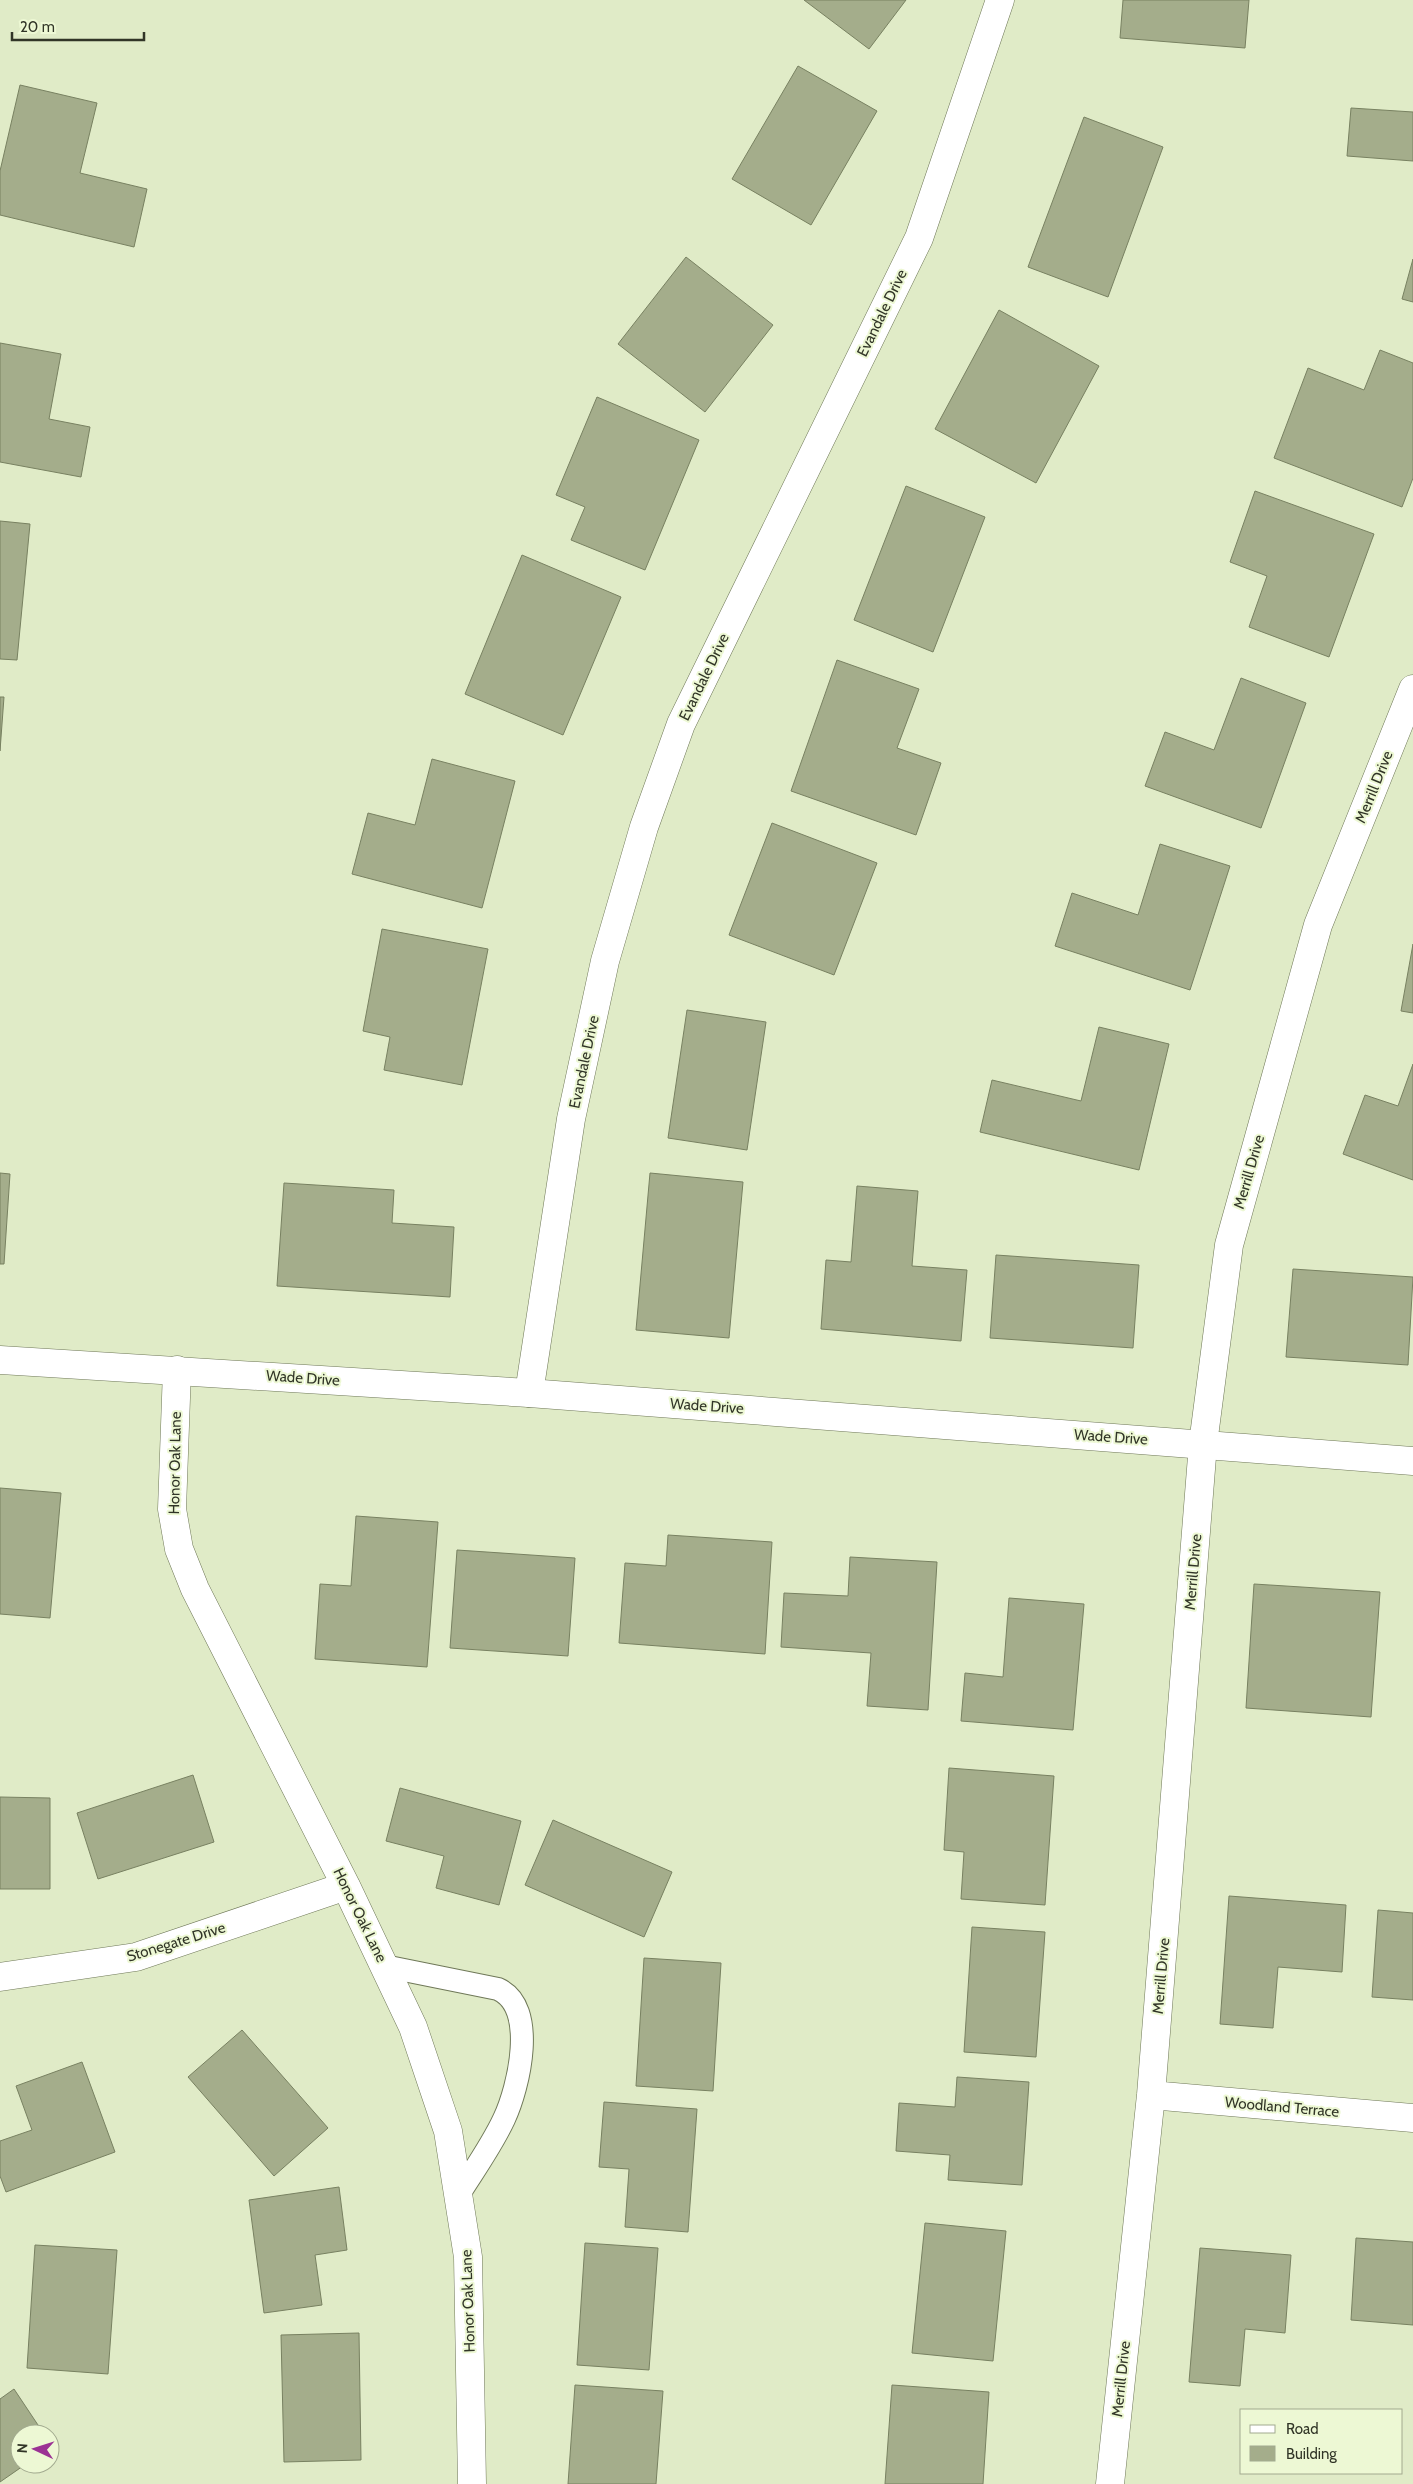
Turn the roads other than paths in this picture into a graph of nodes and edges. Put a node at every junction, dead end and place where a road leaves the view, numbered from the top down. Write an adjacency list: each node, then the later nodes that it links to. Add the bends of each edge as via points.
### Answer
1 (1000, 0): 5 (street, Evandale Drive, via 919,238 681,724 644,827 605,961 571,1119)
2 (1413, 689): 6 (street, Merrill Drive, via 1318,925 1229,1245)
3 (0, 1360): 4 (street, Wade Drive)
4 (177, 1370): 5 (street, Wade Drive); 8 (street, Honor Oak Lane, via 172,1509 179,1549 195,1590)
5 (529, 1392): 6 (street, Wade Drive)
6 (1203, 1444): 7 (street, Wade Drive); 11 (street, Merrill Drive)
7 (1413, 1461)
8 (346, 1886): 9 (street, Honor Oak Lane); 10 (street, Stonegate Drive, via 136,1956)
9 (384, 1966): 13 (street, Honor Oak Lane, via 413,2027 448,2131); 13 (lane, via 498,1989 514,2000 518,2009 522,2024 516,2085 504,2119)
10 (0, 1977)
11 (1151, 2095): 12 (street, Woodland Terrace); 15 (street, Merrill Drive)
12 (1413, 2118)
13 (458, 2194): 14 (street, Honor Oak Lane, via 468,2257)
14 (472, 2484)
15 (1110, 2484)

